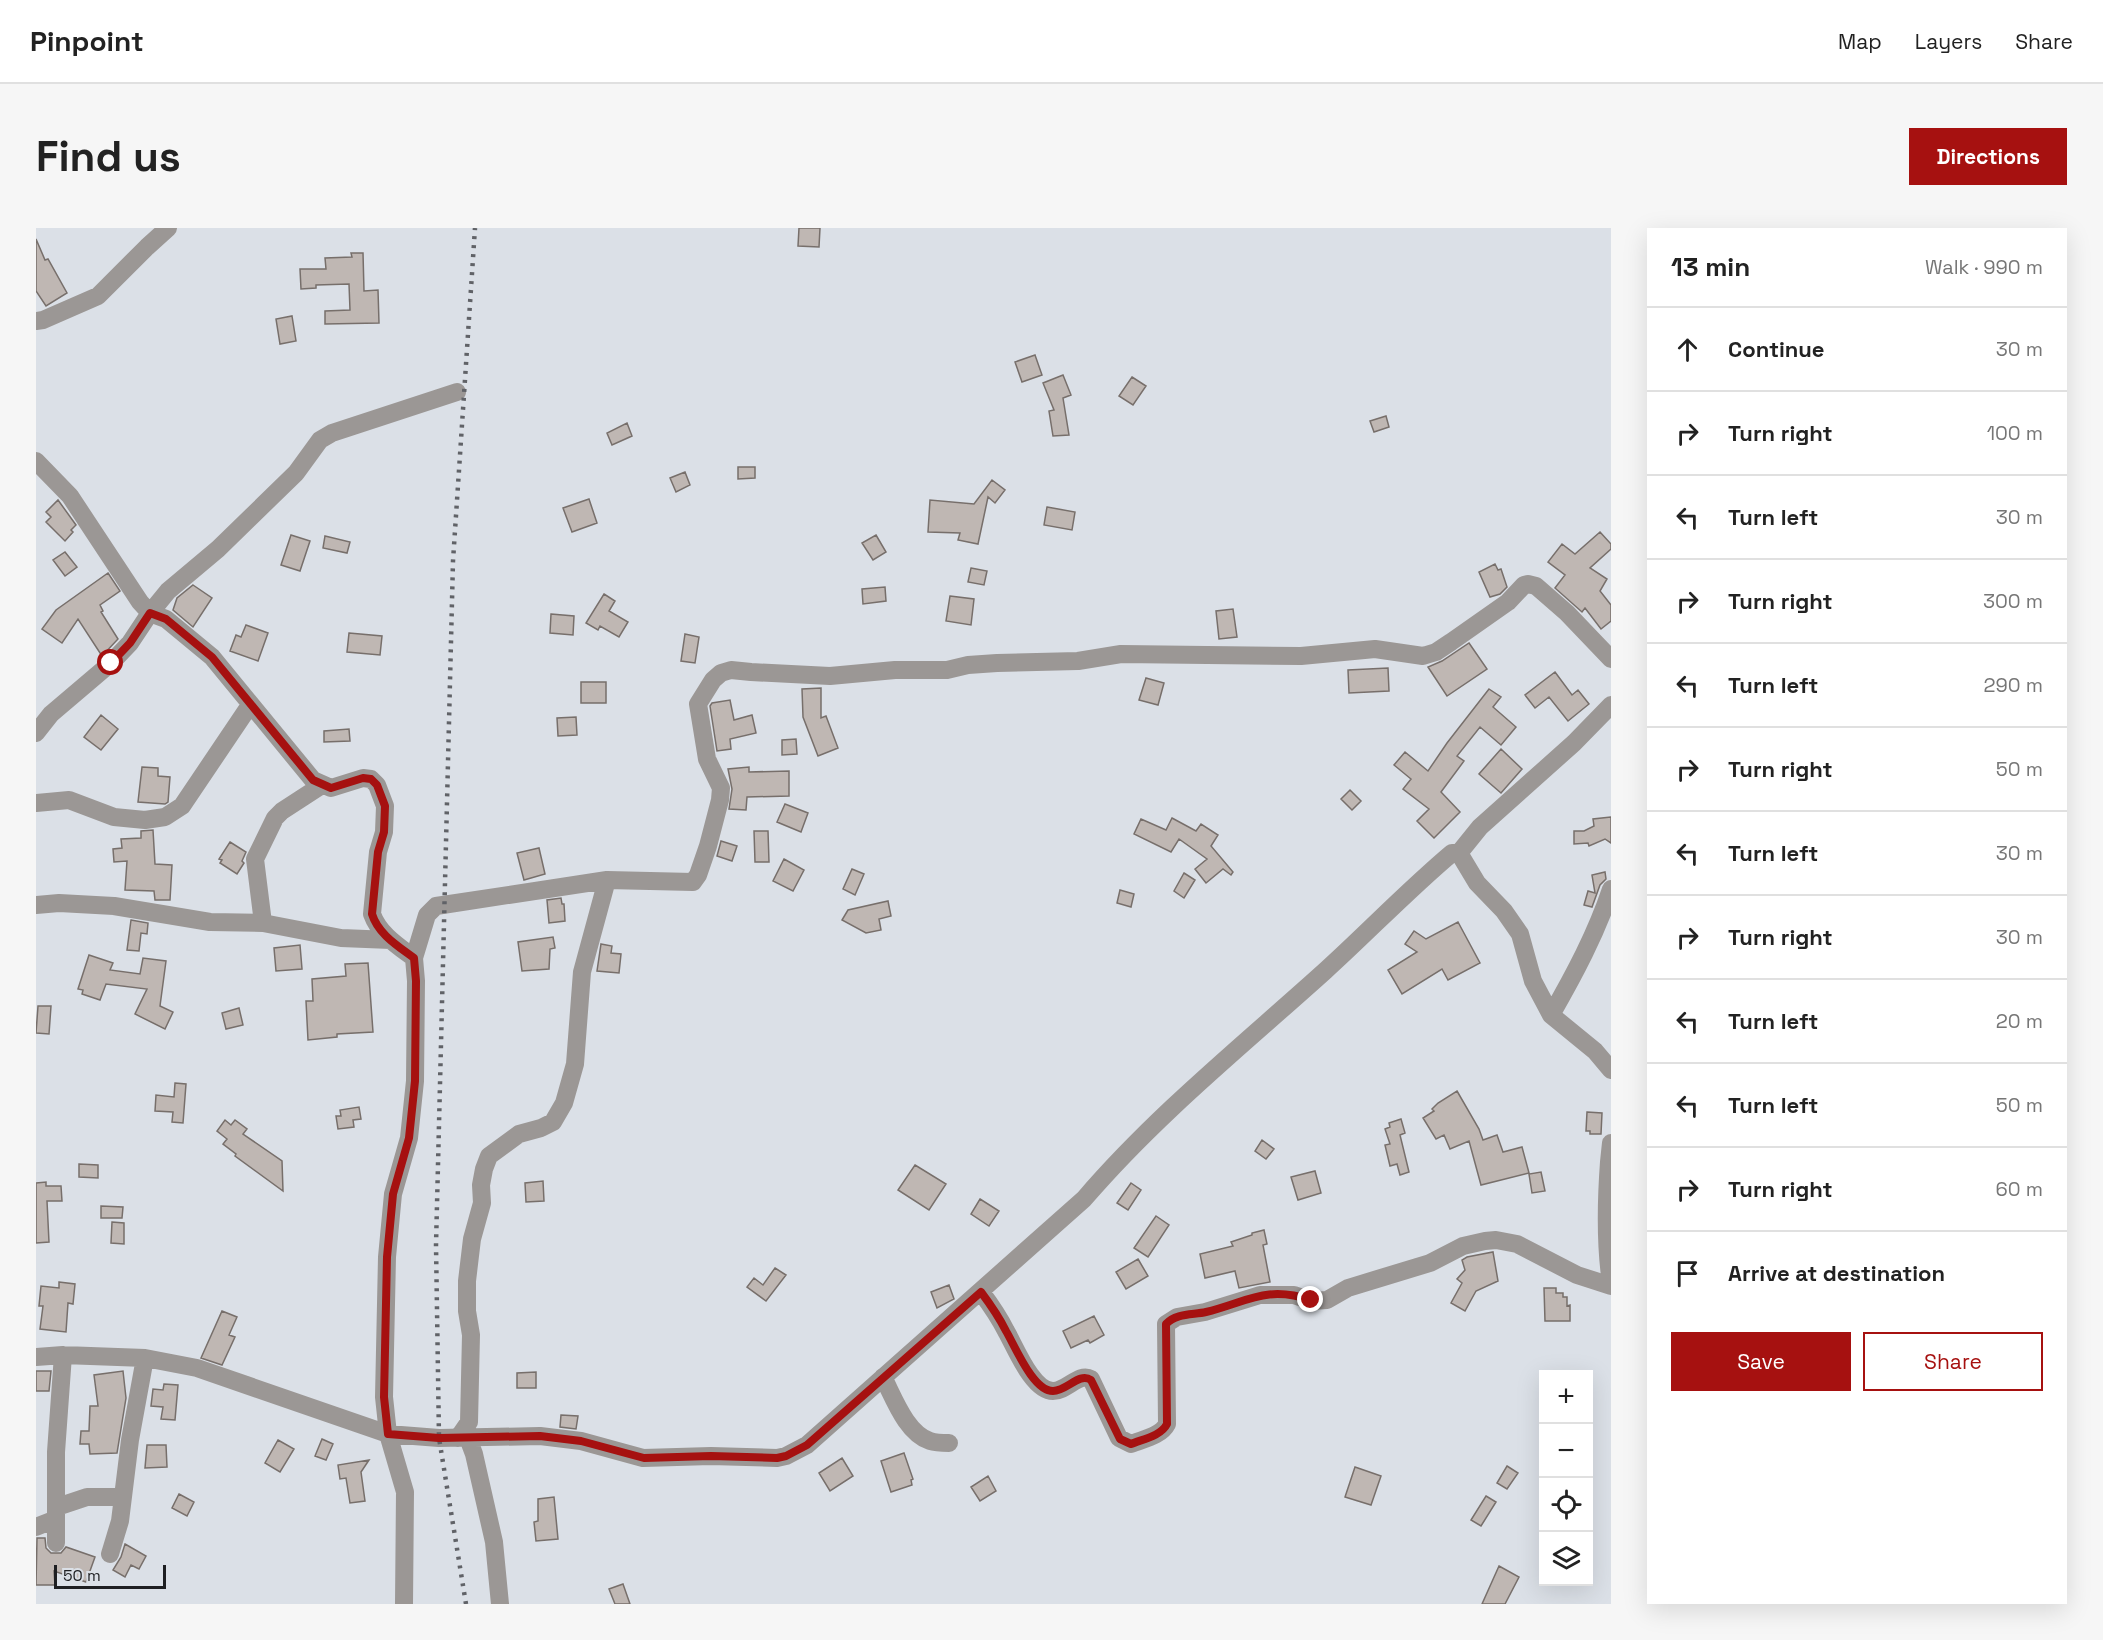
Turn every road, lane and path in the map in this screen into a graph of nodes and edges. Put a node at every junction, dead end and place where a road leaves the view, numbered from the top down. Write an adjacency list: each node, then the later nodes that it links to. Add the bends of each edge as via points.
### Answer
1 (168, 228): 2 (street, via 98,296)
2 (36, 321)
3 (457, 392): 5 (street, via 332,433 320,441 296,472 218,549 179,580)
4 (36, 461): 5 (street, via 70,496)
5 (150, 613): 7 (street, via 166,619 212,657); 9 (street, via 111,663 51,714)
6 (1611, 659): 13 (street, via 1567,613 1536,586 1528,584 1451,642 1423,656 1375,649 1301,656 1120,654 1078,661 997,663 947,670 830,675 721,672 698,704 707,759 721,788 698,875 688,883)
7 (250, 705): 10 (street, via 313,780); 11 (street, via 182,806 165,817 114,817 69,800)
8 (1611, 705): 12 (street, via 1480,827)
9 (36, 733)
10 (322, 785): 16 (street, via 275,818 255,859); 17 (street, via 331,788 363,778 377,785 385,806 384,832 378,852 372,914)
11 (36, 803)
12 (1459, 853): 19 (street, via 1477,883 1517,928 1533,981); 24 (street, via 1452,853 1431,871 1182,1097 1084,1199)
13 (607, 880): 18 (street, via 436,906 427,915); 30 (street, via 582,972 575,1064 564,1102 553,1122 519,1134 489,1156 484,1169 482,1203 472,1239 467,1281 471,1335 469,1422)
14 (1611, 889): 19 (street, via 1587,947)
15 (36, 905): 16 (street, via 89,904 210,922)
16 (264, 923): 17 (street, via 340,938)
17 (391, 940): 18 (street)
18 (414, 958): 29 (street, via 415,1081 409,1138 393,1194 387,1257 384,1397)
19 (1551, 1015): 20 (street, via 1595,1051)
20 (1611, 1070)
21 (1611, 1143): 22 (street)
22 (1610, 1163): 23 (street, via 1606,1242)
23 (1611, 1285): 24 (street, via 1577,1275 1517,1244 1496,1240 1463,1246 1430,1263 1348,1288 1327,1300 1260,1295 1177,1317 1166,1324 1167,1424 1158,1434 1131,1444 1120,1439 1087,1377 1052,1391 1035,1379)
24 (981, 1292): 28 (street)
25 (63, 1355): 26 (street); 27 (street); 33 (street)
26 (36, 1357)
27 (145, 1358): 29 (street, via 197,1368); 32 (street)
28 (883, 1377): 30 (street, via 807,1445 777,1458 644,1458 581,1441 540,1436); 31 (street, via 916,1432 930,1442)
29 (388, 1434): 30 (street); 37 (street, via 405,1492)
30 (463, 1438): 38 (street, via 474,1454 494,1542)
31 (949, 1443)
32 (123, 1497): 33 (street, via 87,1497); 36 (street)
33 (56, 1513): 34 (street); 35 (street)
34 (36, 1527)
35 (56, 1544)
36 (110, 1554)
37 (401, 1603)
38 (500, 1604)

